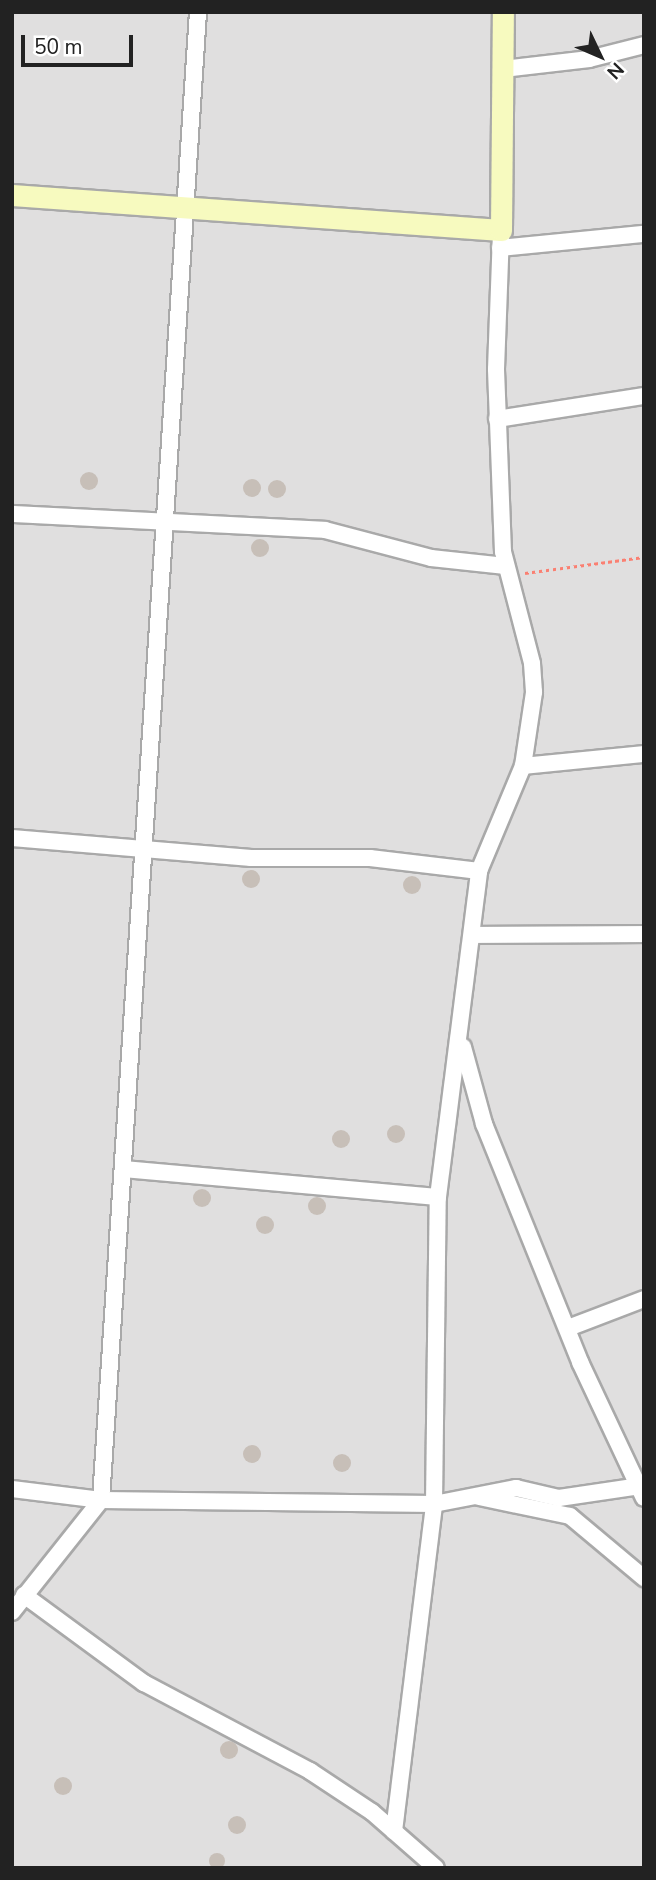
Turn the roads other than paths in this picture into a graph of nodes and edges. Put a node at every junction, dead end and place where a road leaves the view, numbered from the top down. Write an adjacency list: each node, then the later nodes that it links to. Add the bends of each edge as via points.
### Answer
1 (198, 12): 6 (street)
2 (503, 12): 4 (street)
3 (644, 45): 4 (street, via 589,60)
4 (503, 69): 8 (street)
5 (12, 195): 6 (street)
6 (191, 207): 8 (street); 12 (street)
7 (644, 234): 8 (street)
8 (500, 239): 10 (street)
9 (644, 396): 10 (street)
10 (497, 419): 13 (street)
11 (12, 514): 12 (street)
12 (166, 522): 13 (street, via 325,530 431,558); 17 (street)
13 (507, 570): 15 (street, via 533,663)
14 (644, 754): 15 (street)
15 (523, 766): 18 (street)
16 (12, 838): 17 (street)
17 (148, 849): 18 (street, via 251,858 370,858); 22 (street)
18 (480, 871): 20 (street)
19 (644, 934): 20 (street)
20 (472, 935): 21 (street)
21 (461, 1041): 23 (street); 25 (street, via 484,1124)
22 (124, 1169): 23 (street); 28 (street)
23 (438, 1197): 29 (street)
24 (644, 1299): 25 (street)
25 (568, 1328): 27 (street)
26 (12, 1489): 28 (street)
27 (642, 1492): 30 (street)
28 (101, 1500): 29 (street); 32 (street)
29 (434, 1504): 30 (street, via 474,1496); 34 (street)
30 (559, 1504): 31 (street)
31 (644, 1578)
32 (24, 1595): 33 (street); 34 (street, via 144,1683 310,1771)
33 (12, 1612)
34 (394, 1831): 35 (street)
35 (436, 1868)

